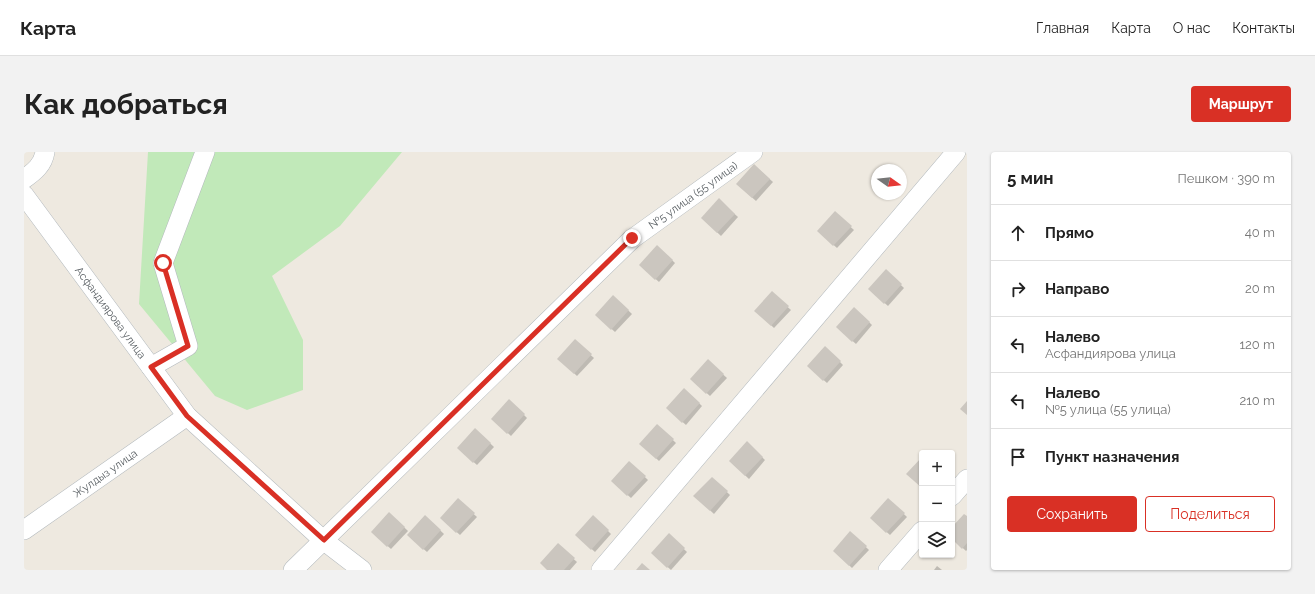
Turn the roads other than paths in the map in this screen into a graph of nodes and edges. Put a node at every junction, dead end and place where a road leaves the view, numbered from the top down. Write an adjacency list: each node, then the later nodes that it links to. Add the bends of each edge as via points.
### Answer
1 (45, 152): 5 (street, via 37,169)
2 (205, 152): 7 (street, via 163,263 188,346)
3 (753, 152): 13 (street, №5 улица (55 улица), via 632,238)
4 (956, 152): 16 (street)
5 (24, 179)
6 (24, 195): 7 (street, Асфандиярова улица)
7 (151, 367): 8 (street, Асфандиярова улица)
8 (187, 416): 11 (street, Жулдыз улица); 13 (street, Асфандиярова улица)
9 (967, 479): 10 (street)
10 (955, 493)
11 (24, 530)
12 (919, 534): 17 (street)
13 (324, 540): 14 (street, №5 улица (55 улица)); 15 (street, Асфандиярова улица)
14 (293, 570)
15 (362, 570)
16 (601, 570)
17 (888, 570)

